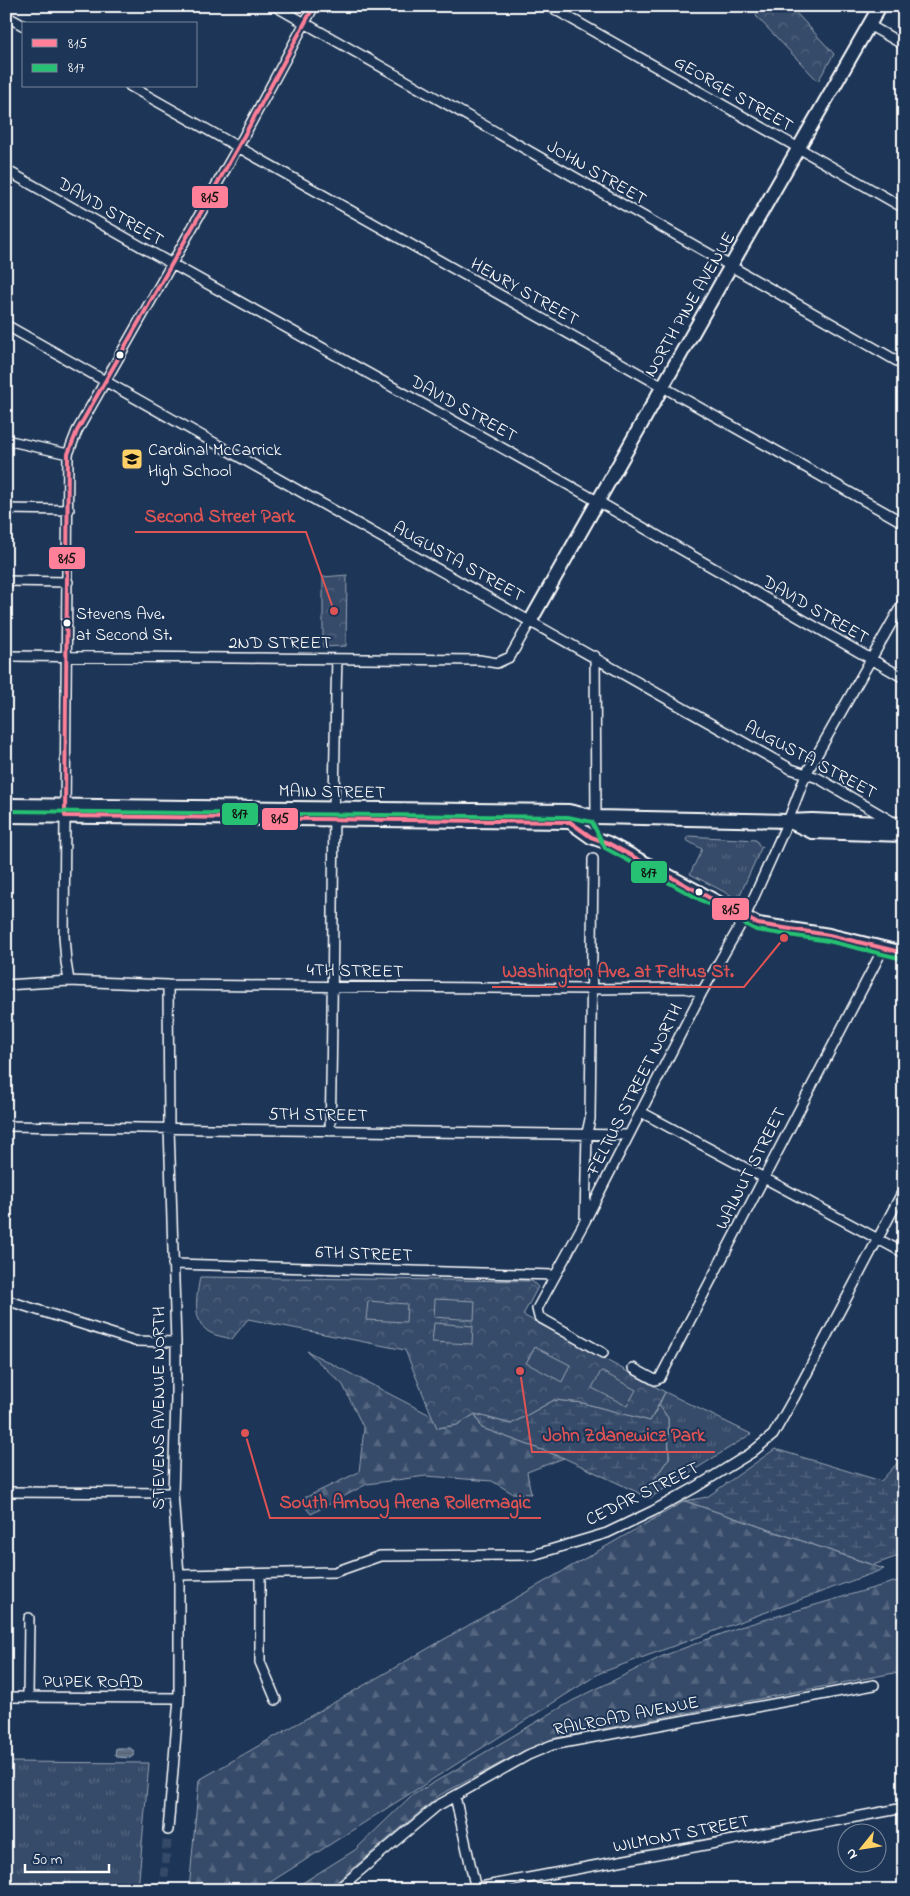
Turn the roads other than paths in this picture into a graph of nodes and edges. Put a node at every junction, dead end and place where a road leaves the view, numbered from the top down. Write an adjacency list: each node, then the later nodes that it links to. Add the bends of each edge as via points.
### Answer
1 (275, 6): 6 (street, JOHN STREET)
2 (314, 6): 6 (street)
3 (549, 6): 12 (street, GEORGE STREET)
4 (880, 6): 8 (main road, NORTH PINE AVENUE)
5 (6, 16): 7 (street)
6 (304, 23): 11 (street); 16 (street, JOHN STREET)
7 (22, 25)
8 (869, 25): 9 (street); 12 (main road, NORTH PINE AVENUE)
9 (904, 45)
10 (134, 88): 11 (street, HENRY STREET)
11 (238, 147): 15 (street); 20 (street, HENRY STREET)
12 (799, 148): 14 (street, GEORGE STREET); 16 (main road, NORTH PINE AVENUE)
13 (6, 170): 15 (street, DAVID STREET)
14 (904, 208)
15 (172, 264): 19 (street); 23 (street, DAVID STREET)
16 (730, 266): 18 (street, JOHN STREET); 20 (main road, NORTH PINE AVENUE)
17 (6, 325): 19 (street, AUGUSTA STREET)
18 (904, 365)
19 (105, 381): 22 (street); 30 (street, AUGUSTA STREET)
20 (662, 387): 23 (main road, NORTH PINE AVENUE); 26 (street, HENRY STREET)
21 (6, 440): 22 (street)
22 (68, 454): 25 (street)
23 (599, 502): 30 (main road, NORTH PINE AVENUE); 35 (street, DAVID STREET)
24 (6, 510): 25 (street)
25 (69, 510): 28 (street)
26 (904, 523)
27 (6, 581): 28 (street)
28 (68, 582): 33 (street)
29 (904, 601): 35 (street, FELTUS STREET NORTH)
30 (531, 620): 32 (street, AUGUSTA STREET); 34 (street, 2ND STREET, via 510,657 497,663)
31 (6, 656): 33 (street, 2ND STREET)
32 (595, 656): 37 (street, AUGUSTA STREET, via 791,769); 42 (street)
33 (67, 657): 34 (street, 2ND STREET); 39 (street)
34 (337, 658): 40 (street)
35 (871, 660): 36 (street, DAVID STREET); 37 (street, FELTUS STREET NORTH)
36 (904, 678)
37 (806, 774): 43 (street, FELTUS STREET NORTH); 45 (street, AUGUSTA STREET)
38 (6, 805): 39 (main road, MAIN STREET)
39 (65, 811): 40 (main road, MAIN STREET); 41 (main road, MAIN STREET); 52 (street, via 64,936)
40 (334, 814): 42 (main road, MAIN STREET, via 569,811); 44 (main road, MAIN STREET); 55 (street)
41 (6, 816)
42 (596, 817): 43 (main road, MAIN STREET); 44 (main road, MAIN STREET); 47 (main road)
43 (788, 821): 45 (main road, MAIN STREET); 46 (main road, MAIN STREET, via 812,832); 49 (street, FELTUS STREET NORTH)
44 (570, 822): 47 (main road, via 591,837)
45 (900, 824)
46 (904, 834)
47 (608, 843): 49 (main road)
48 (593, 859): 56 (street)
49 (745, 917): 50 (main road, via 758,924); 57 (street, FELTUS STREET NORTH)
50 (884, 947): 51 (main road); 64 (street, WALNUT STREET)
51 (904, 953)
52 (70, 981): 53 (street, 4TH STREET); 54 (street, 4TH STREET)
53 (168, 984): 55 (street, 4TH STREET); 60 (street, STEVENS AVENUE NORTH)
54 (6, 985)
55 (333, 986): 56 (street, 4TH STREET); 61 (street)
56 (591, 989): 57 (street, 4TH STREET, via 684,988); 62 (street, via 590,1119)
57 (702, 992): 58 (street, FELTUS STREET NORTH)
58 (641, 1112): 63 (street, FELTUS STREET NORTH); 64 (street)
59 (6, 1126): 60 (street, 5TH STREET)
60 (169, 1128): 61 (street, 5TH STREET); 69 (street, STEVENS AVENUE NORTH)
61 (330, 1130): 62 (street, 5TH STREET)
62 (587, 1133): 63 (street, 5TH STREET); 66 (street)
63 (629, 1135): 66 (street, FELTUS STREET NORTH)
64 (763, 1177): 67 (street); 74 (street, WALNUT STREET, via 660,1378 655,1380)
65 (904, 1188): 67 (street, CEDAR STREET)
66 (585, 1221): 70 (street, FELTUS STREET NORTH)
67 (878, 1239): 68 (street); 77 (street, CEDAR STREET, via 773,1435 751,1453 679,1497 607,1533 533,1555 380,1556 335,1572)
68 (904, 1253)
69 (173, 1264): 70 (street, 6TH STREET); 72 (street, STEVENS AVENUE NORTH)
70 (554, 1275): 73 (street, FELTUS STREET NORTH, via 537,1309 539,1317)
71 (6, 1300): 72 (street, via 136,1341)
72 (176, 1342): 76 (street, STEVENS AVENUE NORTH)
73 (603, 1352)
74 (633, 1368)
75 (6, 1492): 76 (street)
76 (173, 1493): 78 (street, STEVENS AVENUE NORTH)
77 (260, 1574): 78 (street, CEDAR STREET); 84 (street, via 260,1662)
78 (178, 1575): 83 (street, STEVENS AVENUE NORTH)
79 (29, 1618): 82 (street)
80 (874, 1685): 85 (street, RAILROAD AVENUE, via 552,1745)
81 (6, 1697): 82 (street, PUPEK ROAD)
82 (28, 1697): 83 (street, PUPEK ROAD)
83 (179, 1698): 87 (street, STEVENS AVENUE NORTH)
84 (276, 1700)
85 (455, 1796): 88 (street); 89 (street, RAILROAD AVENUE, via 437,1806)
86 (904, 1808): 88 (street, WILMONT STREET)
87 (168, 1830)
88 (476, 1889): 90 (street, WILMONT STREET)
89 (337, 1890)
90 (464, 1890)

